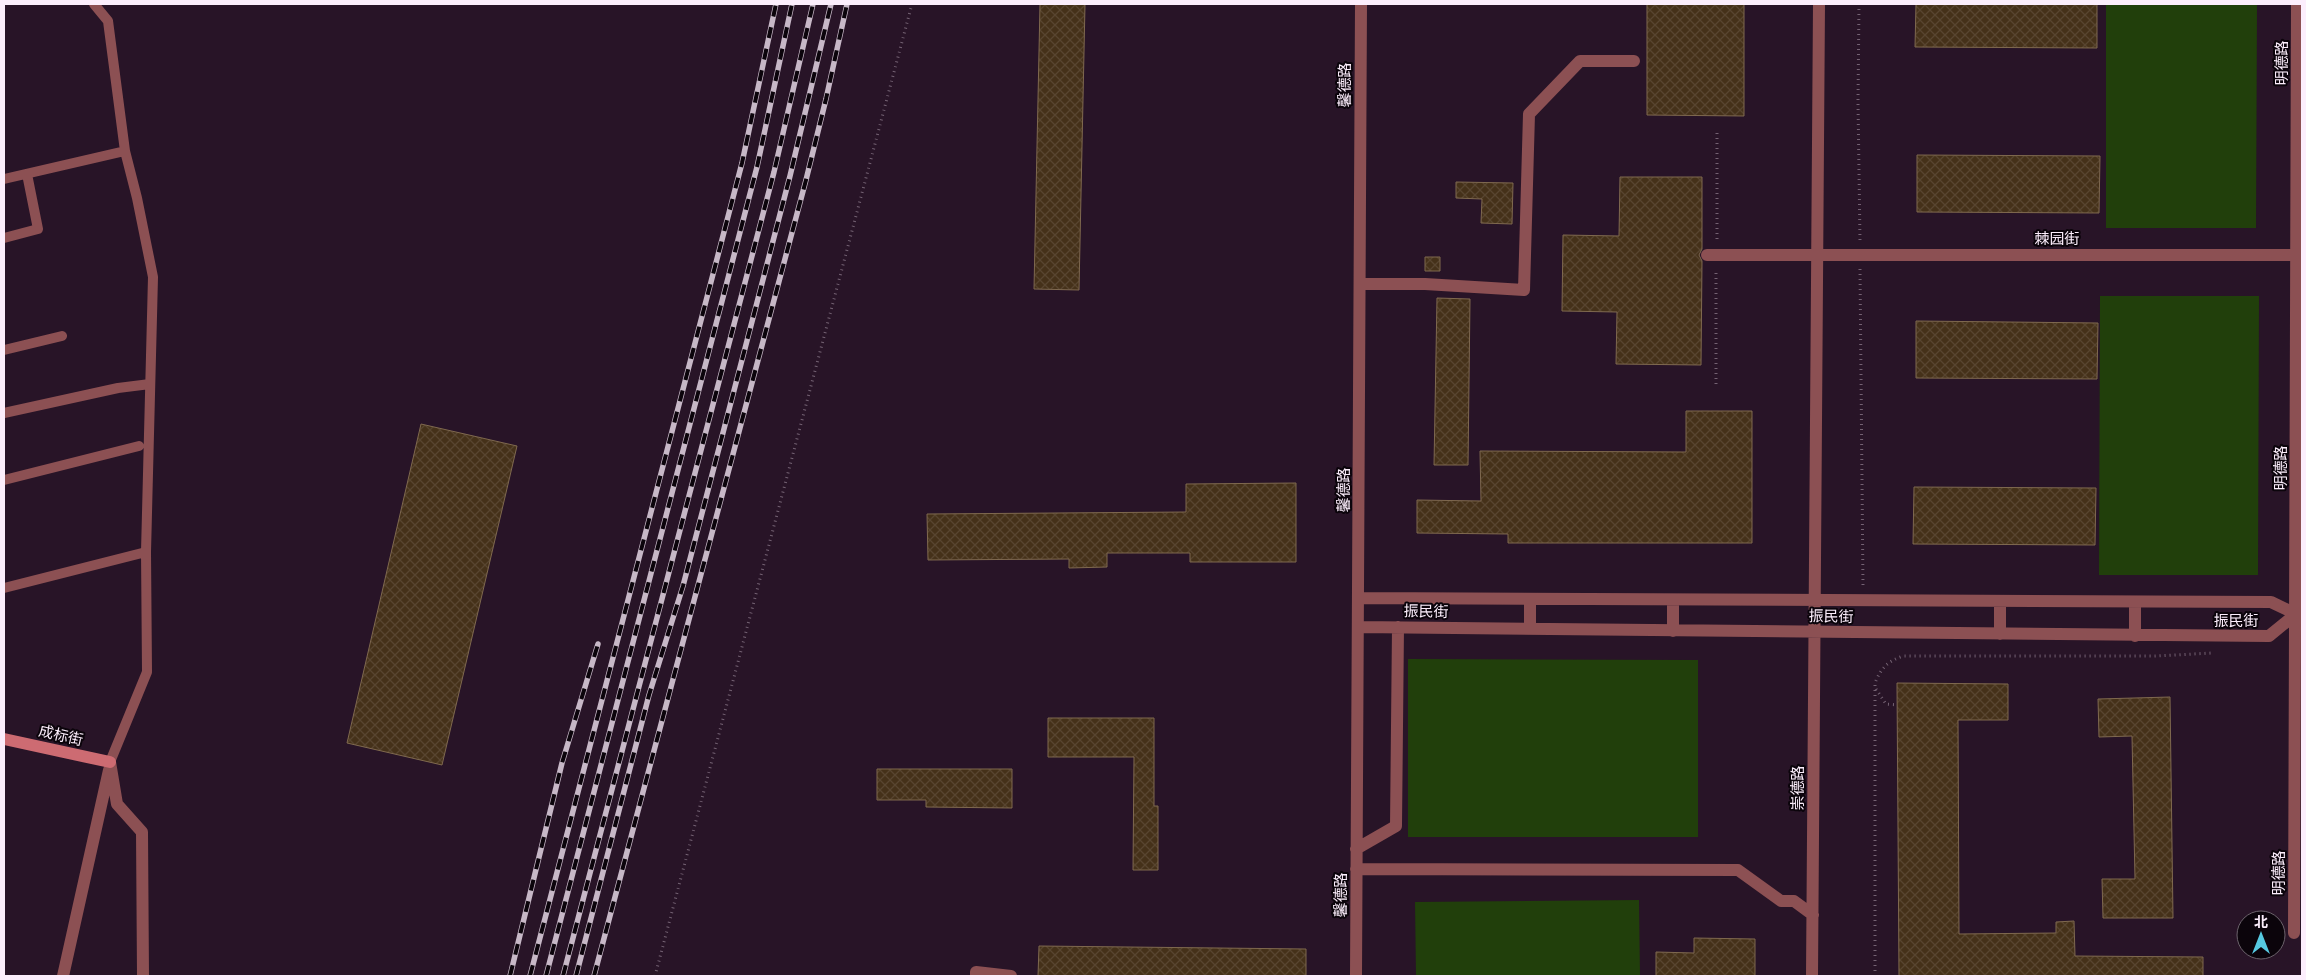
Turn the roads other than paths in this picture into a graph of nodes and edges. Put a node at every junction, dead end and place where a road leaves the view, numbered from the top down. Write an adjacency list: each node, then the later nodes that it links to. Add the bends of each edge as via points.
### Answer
1 (94, 4): 6 (lane, via 108,21)
2 (1361, 4): 13 (street, 馨德路)
3 (1819, 4): 10 (street, 崇德路)
4 (2297, 4): 12 (street, 明德路)
5 (1634, 60): 13 (street, via 1580,61 1529,114 1524,290)
6 (124, 151): 7 (lane); 16 (lane, via 153,277)
7 (27, 174): 8 (lane); 9 (lane, via 38,229)
8 (4, 179)
9 (4, 238)
10 (1817, 253): 11 (street, 棘园街); 12 (street, 棘园街); 25 (street, 崇德路)
11 (1707, 255)
12 (2297, 255): 28 (street, 明德路)
13 (1360, 284): 22 (street, 馨德路)
14 (62, 336): 15 (lane)
15 (4, 350)
16 (150, 384): 17 (lane, via 118,388); 20 (lane)
17 (4, 414)
18 (139, 446): 19 (lane)
19 (4, 480)
20 (146, 552): 21 (lane); 37 (lane, via 147,672)
21 (4, 588)
22 (1358, 598): 23 (street, 振民街); 29 (street, 馨德路)
23 (1530, 599): 24 (street, 振民街); 31 (street)
24 (1673, 600): 25 (street, 振民街); 32 (street)
25 (1814, 601): 26 (street, 振民街); 33 (street, 崇德路)
26 (2000, 601): 27 (street, 振民街); 34 (street)
27 (2134, 602): 28 (street, 振民街, via 2271,602); 35 (street)
28 (2299, 614): 35 (street, 振民街, via 2269,636); 41 (street, 明德路)
29 (1358, 627): 30 (street, 振民街); 38 (street, 馨德路)
30 (1398, 627): 31 (street, 振民街); 38 (street, via 1396,826)
31 (1530, 629): 32 (street, 振民街)
32 (1673, 631): 33 (street, 振民街)
33 (1814, 632): 34 (street, 振民街); 40 (street, 崇德路)
34 (2000, 634): 35 (street, 振民街)
35 (2134, 636)
36 (4, 739): 37 (street, 成标街)
37 (110, 762): 42 (street); 43 (street, via 117,804 142,832)
38 (1356, 849): 39 (street, 馨德路)
39 (1356, 869): 40 (street, via 1738,870 1782,901 1794,901); 46 (street, 馨德路)
40 (1813, 916): 47 (street, 崇德路)
41 (2294, 933)
42 (63, 976)
43 (143, 976)
44 (976, 976): 45 (street, via 976,972)
45 (1011, 976)
46 (1356, 976)
47 (1812, 976)

